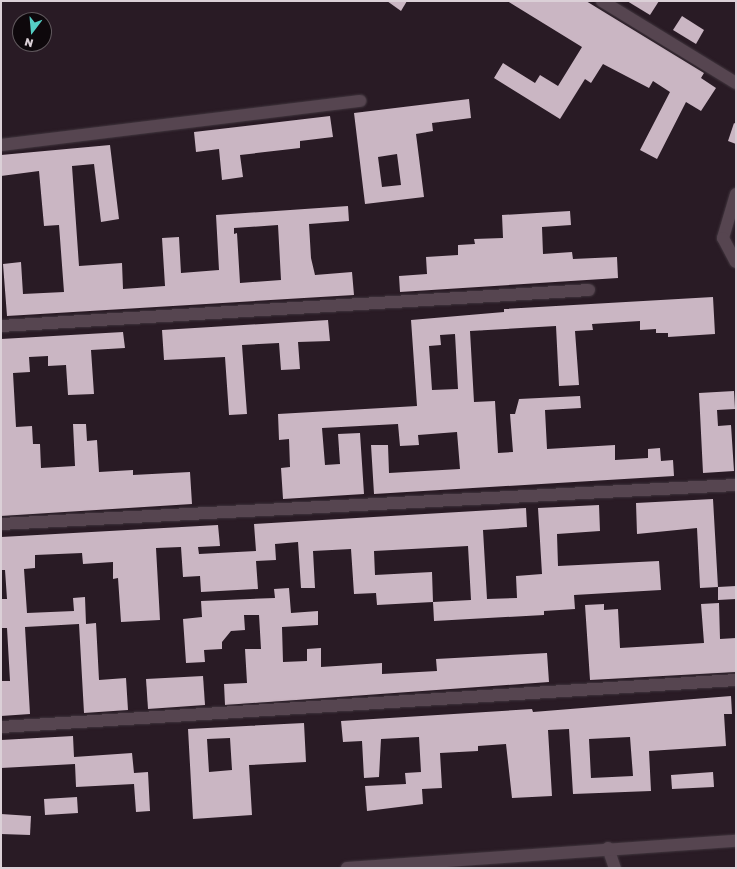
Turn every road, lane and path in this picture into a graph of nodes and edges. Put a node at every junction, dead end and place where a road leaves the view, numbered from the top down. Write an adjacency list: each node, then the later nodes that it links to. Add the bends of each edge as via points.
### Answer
1 (602, 1): 2 (street)
2 (736, 83)
3 (360, 101): 4 (street)
4 (1, 145)
5 (736, 194): 6 (street, via 723,238)
6 (736, 262)
7 (589, 290): 8 (street)
8 (1, 326)
9 (736, 486): 10 (street)
10 (1, 524)
11 (736, 680): 12 (street)
12 (1, 727)
13 (736, 841): 14 (street)
14 (608, 848): 15 (street); 17 (street)
15 (435, 864): 16 (street)
16 (347, 868)
17 (615, 868)

